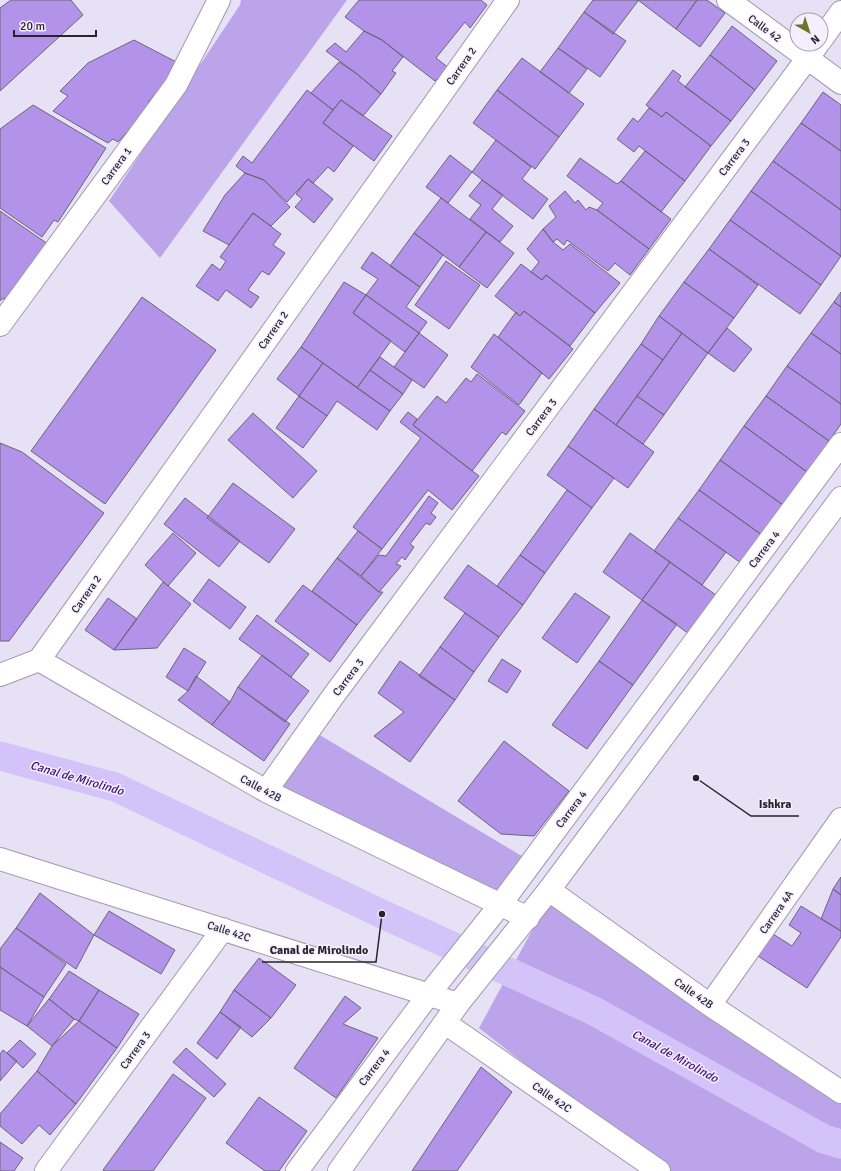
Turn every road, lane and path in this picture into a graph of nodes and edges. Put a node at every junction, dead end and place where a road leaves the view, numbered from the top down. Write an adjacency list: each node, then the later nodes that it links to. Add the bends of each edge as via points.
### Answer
1 (219, 0): 10 (street, Carrera 1, via 176,85)
2 (508, 0): 13 (street, Carrera 2)
3 (728, 0): 6 (street, Calle 42)
4 (841, 12): 5 (street)
5 (829, 29)
6 (789, 37)
7 (812, 52): 15 (street, Carrera 3, via 339,689)
8 (814, 52): 9 (street, Calle 42)
9 (841, 83)
10 (0, 325)
11 (841, 444): 19 (street, Carrera 4)
12 (841, 498): 18 (street)
13 (39, 660): 14 (street); 15 (street, Calle 42B)
14 (0, 675)
15 (266, 792): 19 (street, Calle 42B)
16 (841, 819): 24 (street, Carrera 4A)
17 (3, 865): 21 (street, Calle 42C)
18 (549, 890): 20 (street); 24 (street, Calle 42B)
19 (494, 913): 20 (street, Calle 42B); 22 (street, Carrera 4)
20 (528, 918): 23 (street)
21 (223, 930): 22 (street, Calle 42C); 27 (street, Carrera 3)
22 (429, 994): 23 (street, Calle 42C); 28 (street, Carrera 4)
23 (462, 1000): 25 (street)
24 (710, 1005): 26 (street, Calle 42B)
25 (445, 1023): 29 (street); 30 (street, Calle 42C)
26 (841, 1092)
27 (46, 1171)
28 (297, 1171)
29 (339, 1171)
30 (659, 1171)

